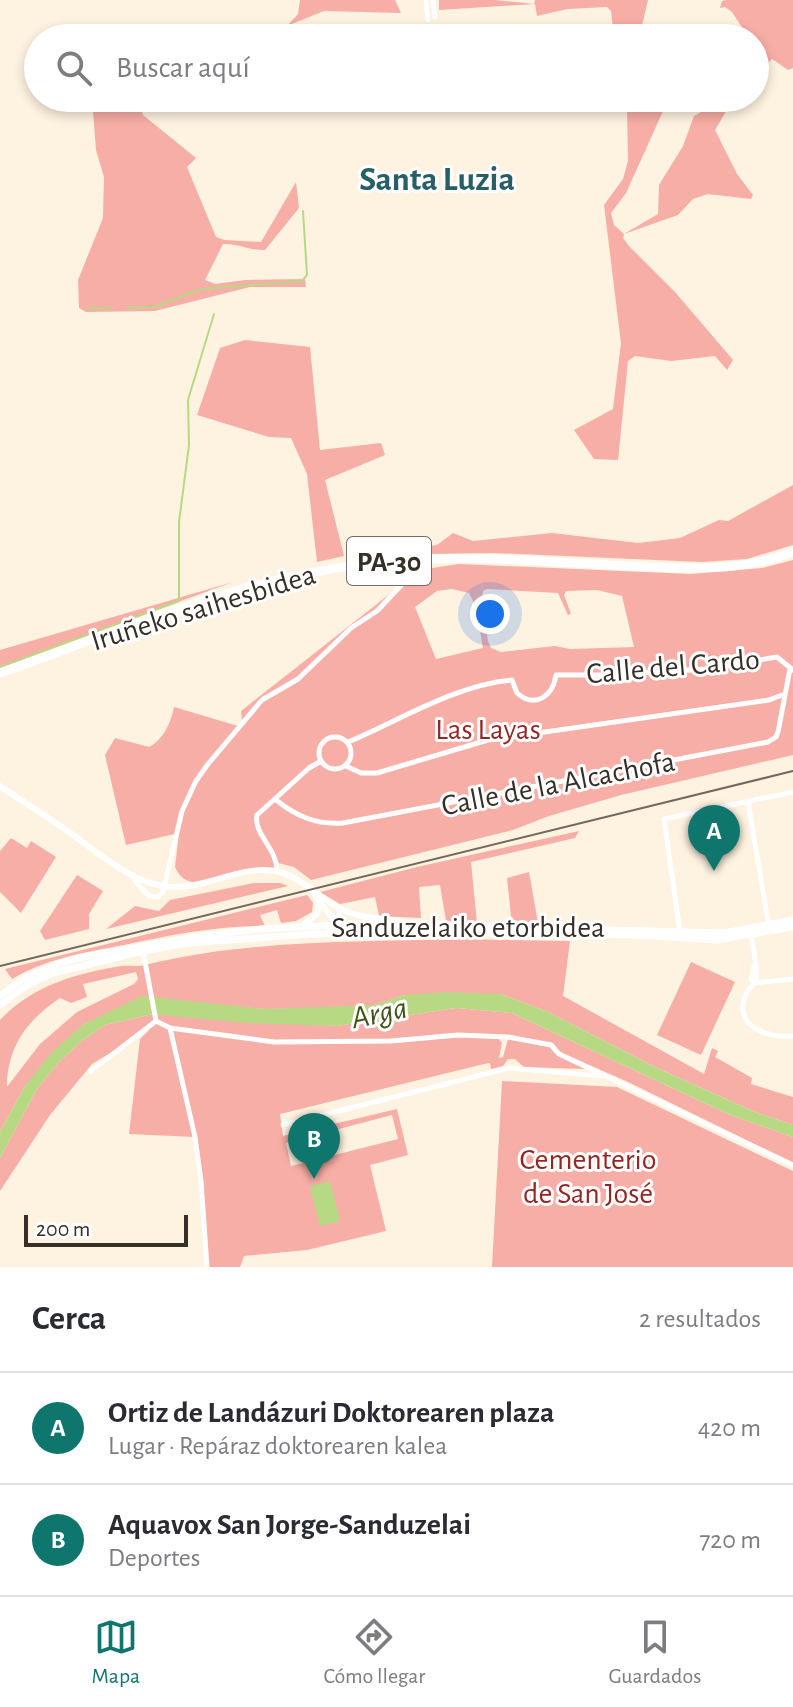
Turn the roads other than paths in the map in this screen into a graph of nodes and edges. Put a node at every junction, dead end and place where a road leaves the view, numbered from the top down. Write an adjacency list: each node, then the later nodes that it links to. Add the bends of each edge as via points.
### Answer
1 (426, 0): 4 (street)
2 (433, 0): 3 (street)
3 (435, 17)
4 (428, 20)
5 (793, 552): 6 (highway, Iruñeko saihesbidea / PA-30, via 752,564 704,568)
6 (426, 559): 8 (highway, Iruñeko saihesbidea / PA-30, via 332,567 250,586); 19 (street, via 377,611 351,628 298,679 262,700 215,755 182,811)
7 (791, 669): 9 (street, Calle de la Alcachofa); 10 (street, Calle del Cardo, via 777,657 706,669 556,675 551,692 532,701 520,697 512,680 502,681 463,690)
8 (0, 673)
9 (783, 694): 12 (street, via 778,699 488,740 377,773); 15 (street, Calle de la Alcachofa, via 776,737 752,746 343,823 304,818)
10 (348, 742): 11 (street, via 327,739 319,751); 12 (street, via 352,752)
11 (321, 761): 12 (street, via 333,770); 15 (street)
12 (346, 766)
13 (0, 786): 18 (street)
14 (793, 792): 16 (street)
15 (276, 800): 17 (street, via 256,821)
16 (748, 802): 29 (street); 31 (street, via 664,819)
17 (277, 872): 19 (street, via 244,872 209,883); 20 (street)
18 (133, 875): 19 (street); 19 (street, via 149,896 158,897)
19 (165, 887)
20 (314, 892): 21 (street); 22 (street)
21 (319, 901): 23 (street); 24 (street)
22 (336, 907): 23 (street); 26 (street); 30 (street)
23 (325, 909): 24 (street); 26 (street)
24 (317, 914): 27 (street)
25 (793, 920): 29 (main road, Sanduzelaiko etorbidea)
26 (340, 925): 27 (main road, Sanduzelaiko etorbidea); 30 (main road, Sanduzelaiko etorbidea); 33 (street, via 333,931)
27 (301, 927): 34 (main road, Sanduzelaiko etorbidea)
28 (793, 927): 29 (main road, Sanduzelaiko etorbidea)
29 (769, 928): 32 (main road, Sanduzelaiko etorbidea)
30 (418, 929): 31 (main road, Sanduzelaiko etorbidea); 32 (main road, Sanduzelaiko etorbidea, via 705,940); 33 (main road, Sanduzelaiko etorbidea)
31 (680, 932): 32 (main road, Sanduzelaiko etorbidea)
32 (751, 932): 36 (street)
33 (272, 936): 34 (main road, Sanduzelaiko etorbidea)
34 (142, 948): 37 (main road, via 57,964); 38 (main road, via 53,973); 39 (street)
35 (793, 979): 36 (street)
36 (755, 983): 41 (street, via 744,999 751,1027)
37 (0, 996)
38 (0, 1005)
39 (156, 1019): 40 (street); 42 (street)
40 (170, 1028): 43 (street, via 274,1042 508,1037 551,1045 559,1054); 46 (street, via 195,1137)
41 (793, 1036)
42 (91, 1071)
43 (608, 1076): 44 (street, via 509,1068); 45 (street)
44 (283, 1125)
45 (793, 1165)
46 (207, 1267)

